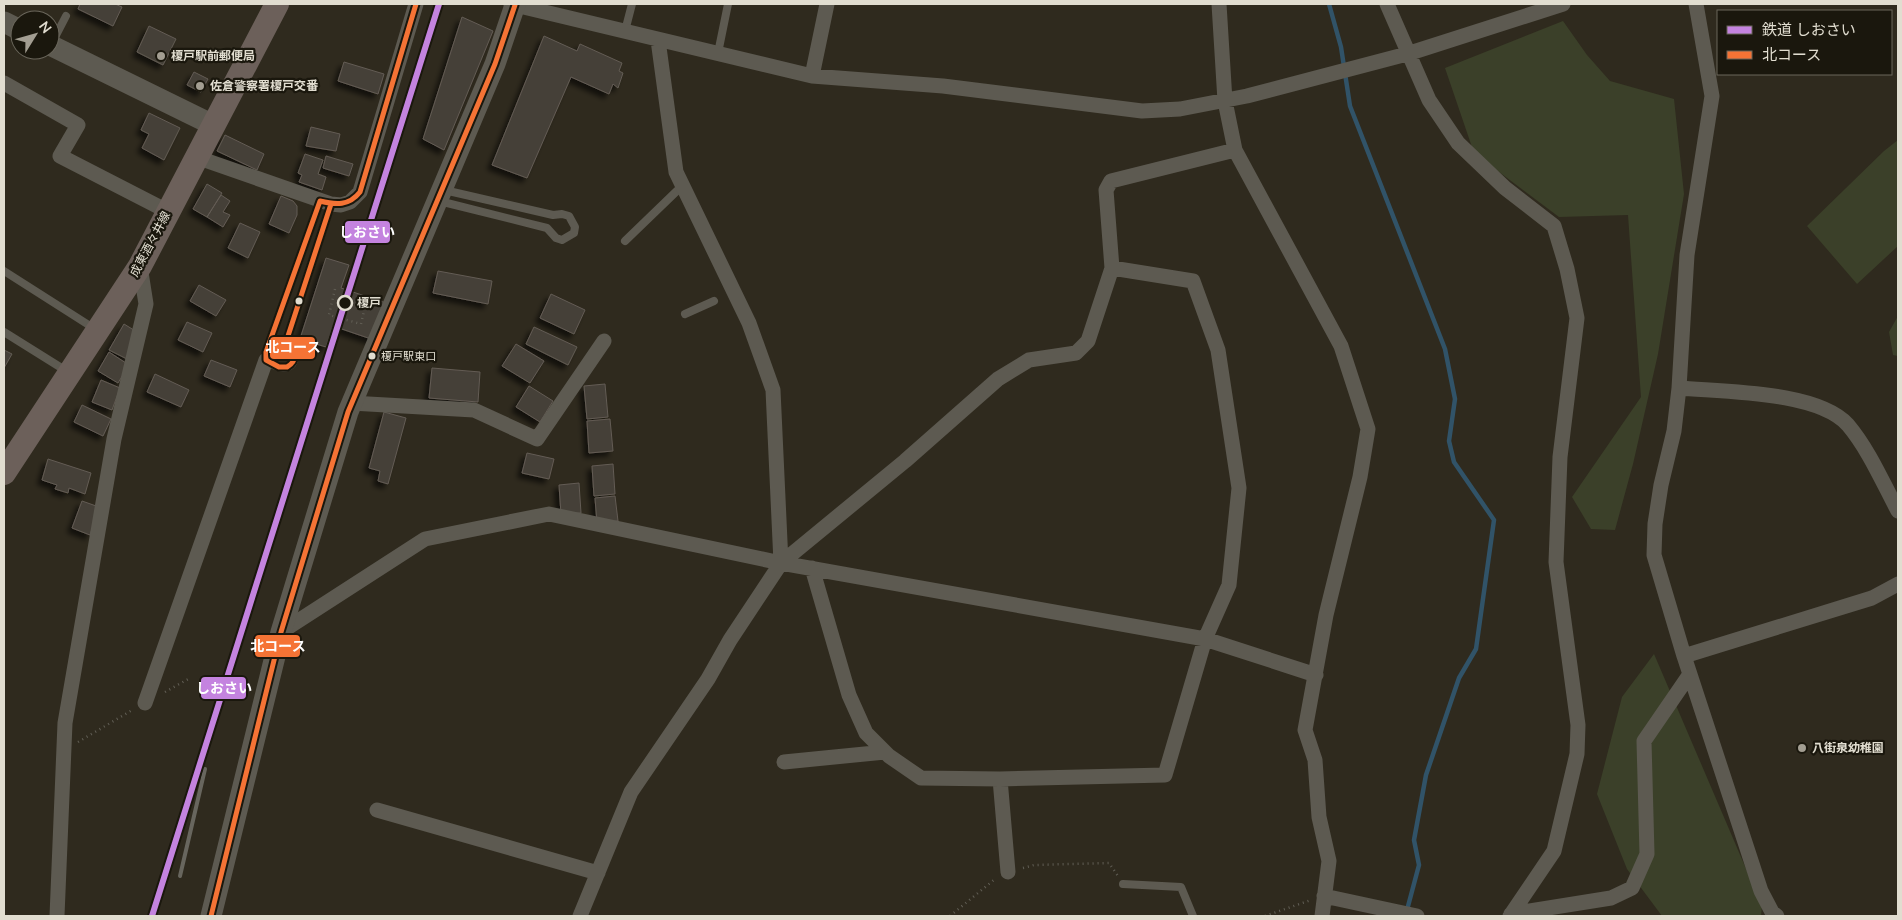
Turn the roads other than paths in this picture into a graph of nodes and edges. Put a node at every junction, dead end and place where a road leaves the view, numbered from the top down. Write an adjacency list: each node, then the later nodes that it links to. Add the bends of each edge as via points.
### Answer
1 (277, 4): 21 (main road, 成東酒々井線)
2 (416, 4): 26 (street, via 360,192 350,202 341,205)
3 (513, 4): 13 (street); 25 (street, via 495,64)
4 (632, 4): 13 (lane)
5 (728, 4): 16 (lane)
6 (827, 4): 18 (street)
7 (1219, 4): 20 (street)
8 (1387, 4): 17 (street)
9 (1563, 4): 17 (street)
10 (1696, 4): 39 (street, via 1712,96 1687,255)
11 (66, 16): 12 (lane)
12 (60, 27)
13 (625, 31): 14 (street)
14 (658, 40): 16 (street); 24 (street, via 676,172)
15 (60, 50): 21 (street)
16 (718, 53): 18 (street)
17 (1407, 54): 20 (street); 60 (street, via 1429,100 1458,143 1505,188 1554,226 1577,318 1560,457 1556,562 1578,725 1577,754 1554,851)
18 (812, 76): 20 (street, via 944,86 1142,112)
19 (4, 84): 27 (street, via 78,125 60,156)
20 (1225, 101): 22 (street)
21 (213, 126): 23 (main road, 成東酒々井線)
22 (1235, 150): 30 (street, via 1111,181 1106,190); 50 (street, via 1341,346 1368,429 1360,477 1326,615)
23 (196, 156): 26 (street); 27 (main road, 成東酒々井線)
24 (682, 185): 28 (lane); 43 (street, via 749,323 773,390)
25 (440, 195): 25 (lane, via 553,216 562,214 569,216 575,227 574,233 562,240 547,228); 40 (street)
26 (325, 203): 37 (lane, via 266,352); 37 (lane, via 288,336 295,357 284,368 276,368)
27 (167, 211): 29 (main road, 成東酒々井線)
28 (625, 241)
29 (140, 266): 34 (main road, 成東酒々井線); 61 (street, via 146,304 114,439 65,723)
30 (1112, 268): 43 (street, via 1088,341 1076,353 1029,360 998,379); 47 (street, via 1193,281 1218,350 1239,488 1229,585)
31 (4, 272): 34 (lane)
32 (714, 301): 33 (lane)
33 (685, 314)
34 (97, 331): 38 (main road, 成東酒々井線)
35 (4, 332): 38 (lane)
36 (604, 341): 40 (street, via 537,439 474,410)
37 (266, 360): 51 (street)
38 (69, 373): 41 (main road, 成東酒々井線)
39 (1679, 388): 42 (street, via 1788,398 1822,407 1847,424); 48 (street, via 1655,524 1654,555)
40 (351, 403): 46 (street)
41 (6, 466)
42 (1898, 511)
43 (782, 563): 44 (street); 46 (street, via 549,514 425,538); 57 (street, via 631,792)
44 (812, 568): 47 (street); 52 (street, via 849,695 866,733)
45 (1898, 584): 48 (street, via 1872,598)
46 (281, 632): 62 (street)
47 (1205, 638): 50 (street); 54 (street, via 1164,775)
48 (1684, 656): 49 (street)
49 (1690, 674): 60 (street, via 1644,741 1647,854 1632,888 1611,898); 67 (street, via 1761,891)
50 (1316, 675): 59 (street, via 1305,730 1315,760 1319,817 1329,861)
51 (145, 702)
52 (885, 752): 53 (street); 54 (street, via 921,778)
53 (784, 762)
54 (1000, 779): 56 (street)
55 (377, 810): 57 (street)
56 (1008, 872)
57 (598, 873): 63 (street)
58 (1124, 884): 64 (lane, via 1181,887)
59 (1324, 896): 65 (street); 66 (street)
60 (1510, 915)
61 (57, 916)
62 (211, 916)
63 (580, 916)
64 (1193, 916)
65 (1322, 916)
66 (1417, 916)
67 (1777, 916)

